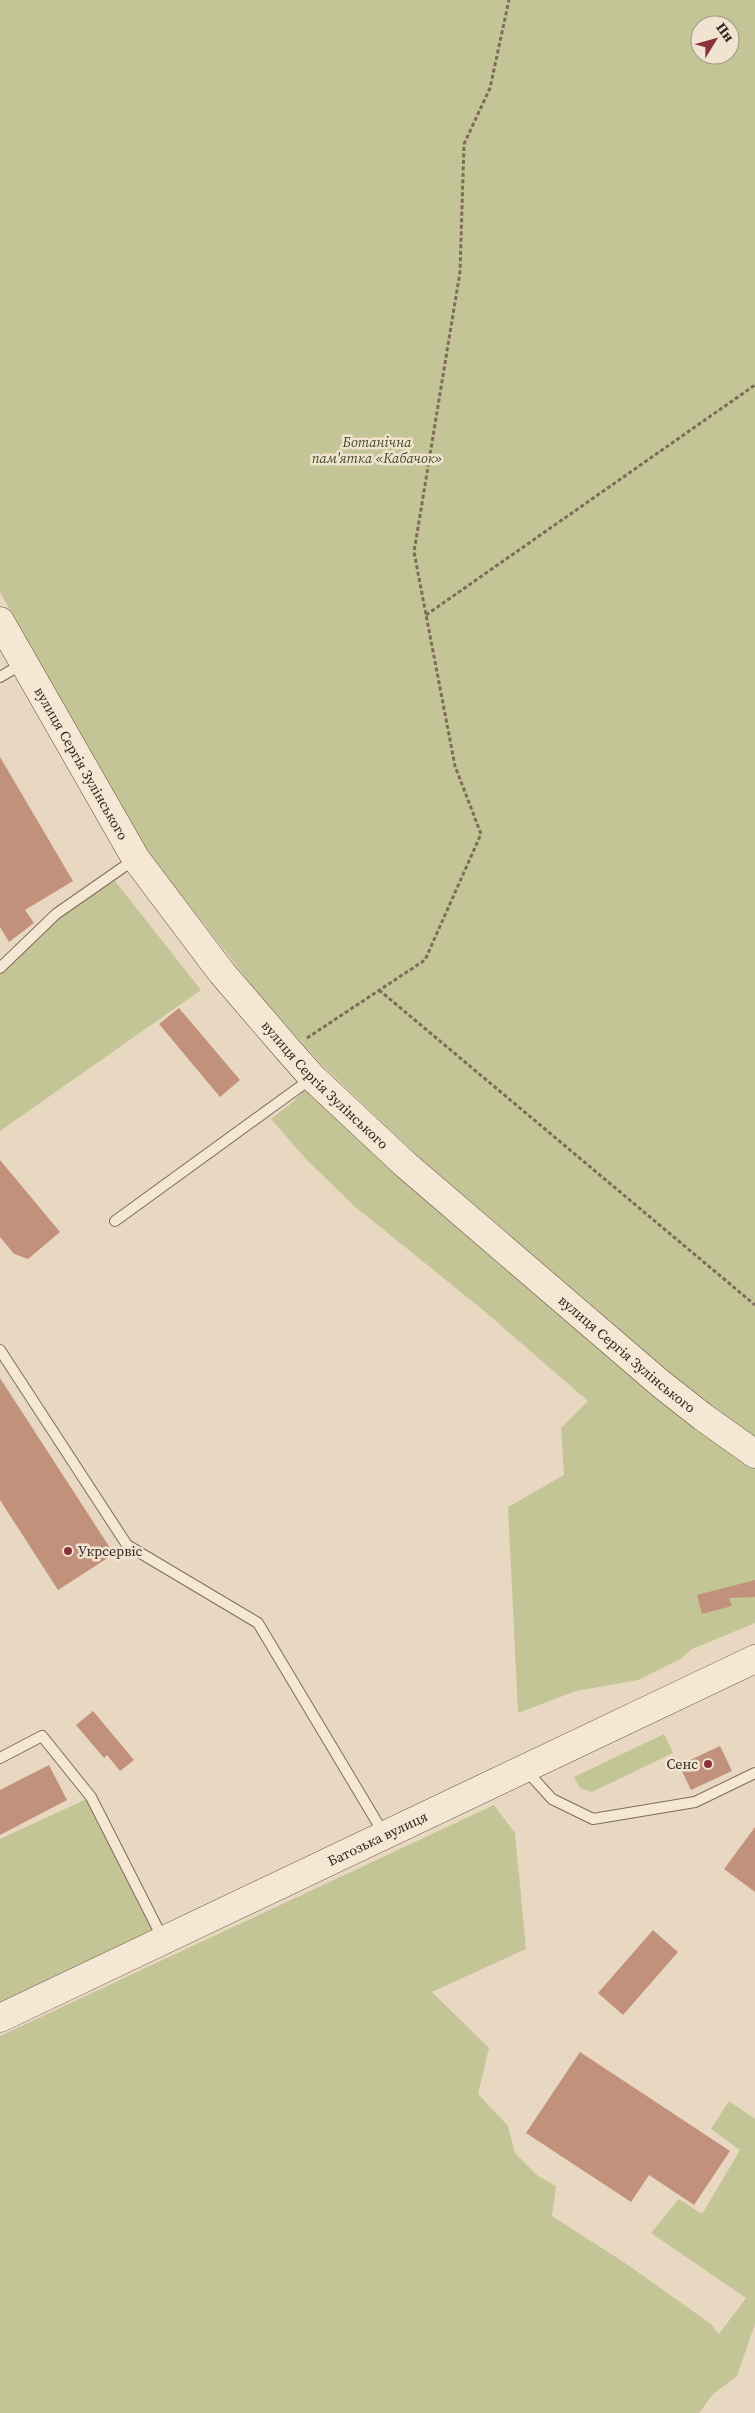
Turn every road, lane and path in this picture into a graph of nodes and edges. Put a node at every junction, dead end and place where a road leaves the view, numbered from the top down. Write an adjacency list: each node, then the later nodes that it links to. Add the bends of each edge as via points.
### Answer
1 (509, 0): 3 (path, via 490,88 464,144 460,272 414,552)
2 (755, 385): 3 (path)
3 (426, 616): 9 (path, via 455,766 481,834 425,960)
4 (0, 621): 5 (street, вулиця Сергія Зулінського)
5 (23, 663): 6 (lane); 7 (street, вулиця Сергія Зулінського)
6 (0, 676)
7 (136, 859): 8 (lane, via 56,914); 10 (street, вулиця Сергія Зулінського, via 222,973)
8 (0, 968)
9 (379, 990): 10 (path); 13 (path)
10 (289, 1051): 11 (street, вулиця Сергія Зулінського)
11 (313, 1078): 12 (lane); 15 (street, вулиця Сергія Зулінського, via 406,1165 661,1384)
12 (115, 1221)
13 (755, 1305)
14 (0, 1350): 20 (lane, via 127,1545 258,1623)
15 (755, 1454)
16 (755, 1659): 18 (street, Батозька вулиця)
17 (0, 1758): 21 (lane, via 42,1736 91,1797)
18 (525, 1768): 19 (lane, via 552,1799 592,1819 695,1802); 20 (street, Батозька вулиця)
19 (755, 1773)
20 (385, 1835): 21 (street, Батозька вулиця)
21 (163, 1940): 22 (street, Батозька вулиця)
22 (0, 2018)

